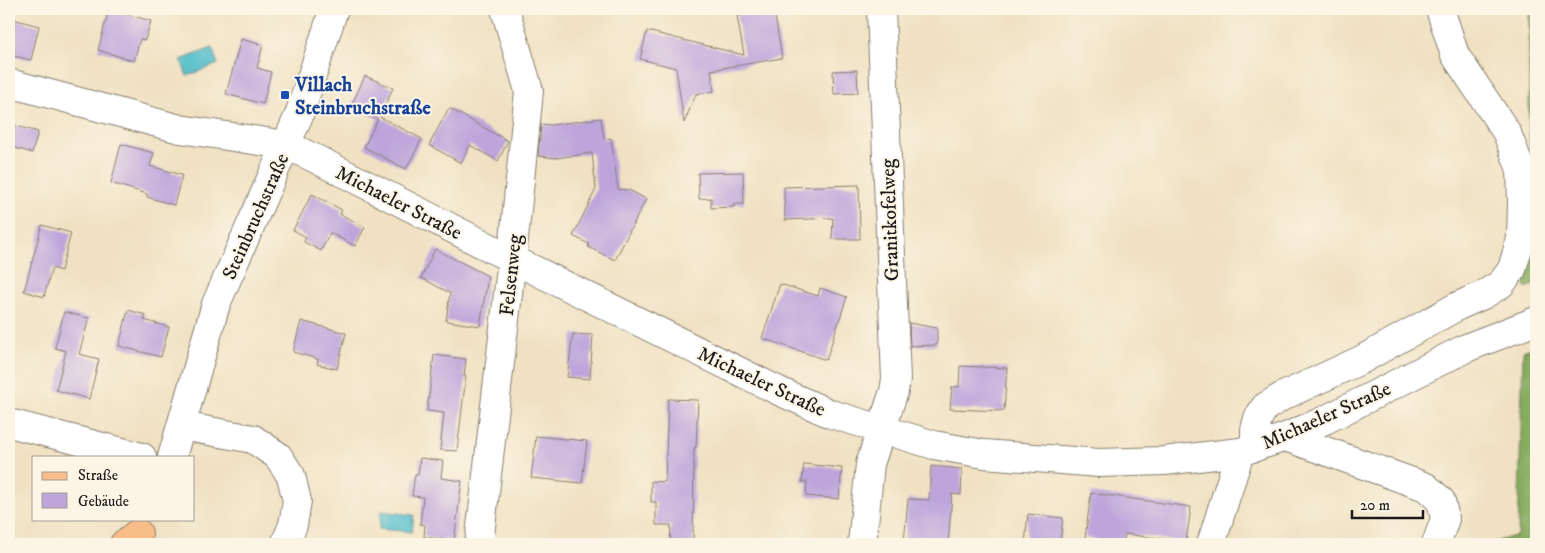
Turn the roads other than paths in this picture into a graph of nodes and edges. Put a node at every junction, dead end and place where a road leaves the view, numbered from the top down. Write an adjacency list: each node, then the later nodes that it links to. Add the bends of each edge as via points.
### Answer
1 (334, 9): 6 (street, Steinbruchstraße)
2 (505, 9): 7 (street, Felsenweg, via 529,91)
3 (881, 9): 11 (street, Granitkofelweg, via 896,379)
4 (1440, 9): 13 (street, via 1455,55 1507,133 1521,170 1521,239 1512,269 1500,284 1483,295 1266,407 1258,418)
5 (9, 83): 6 (street, Michaeler Straße, via 180,129)
6 (286, 145): 7 (street, Michaeler Straße); 10 (street, Steinbruchstraße, via 216,304)
7 (512, 259): 11 (street, Michaeler Straße, via 781,392 831,414); 17 (street, Felsenweg)
8 (1536, 321): 12 (street, Michaeler Straße, via 1466,348)
9 (9, 423): 14 (street)
10 (182, 426): 15 (street, Steinbruchstraße); 16 (street, via 253,439 278,456 291,476 298,501)
11 (880, 430): 13 (street, Michaeler Straße, via 984,454 1099,463 1164,461); 18 (street, Granitkofelweg, via 870,464)
12 (1286, 437): 13 (street, Michaeler Straße); 20 (street, via 1426,487 1441,501 1445,519)
13 (1248, 449): 19 (street)
14 (138, 456)
15 (172, 456)
16 (285, 544)
17 (479, 544)
18 (862, 544)
19 (1211, 544)
20 (1436, 544)

